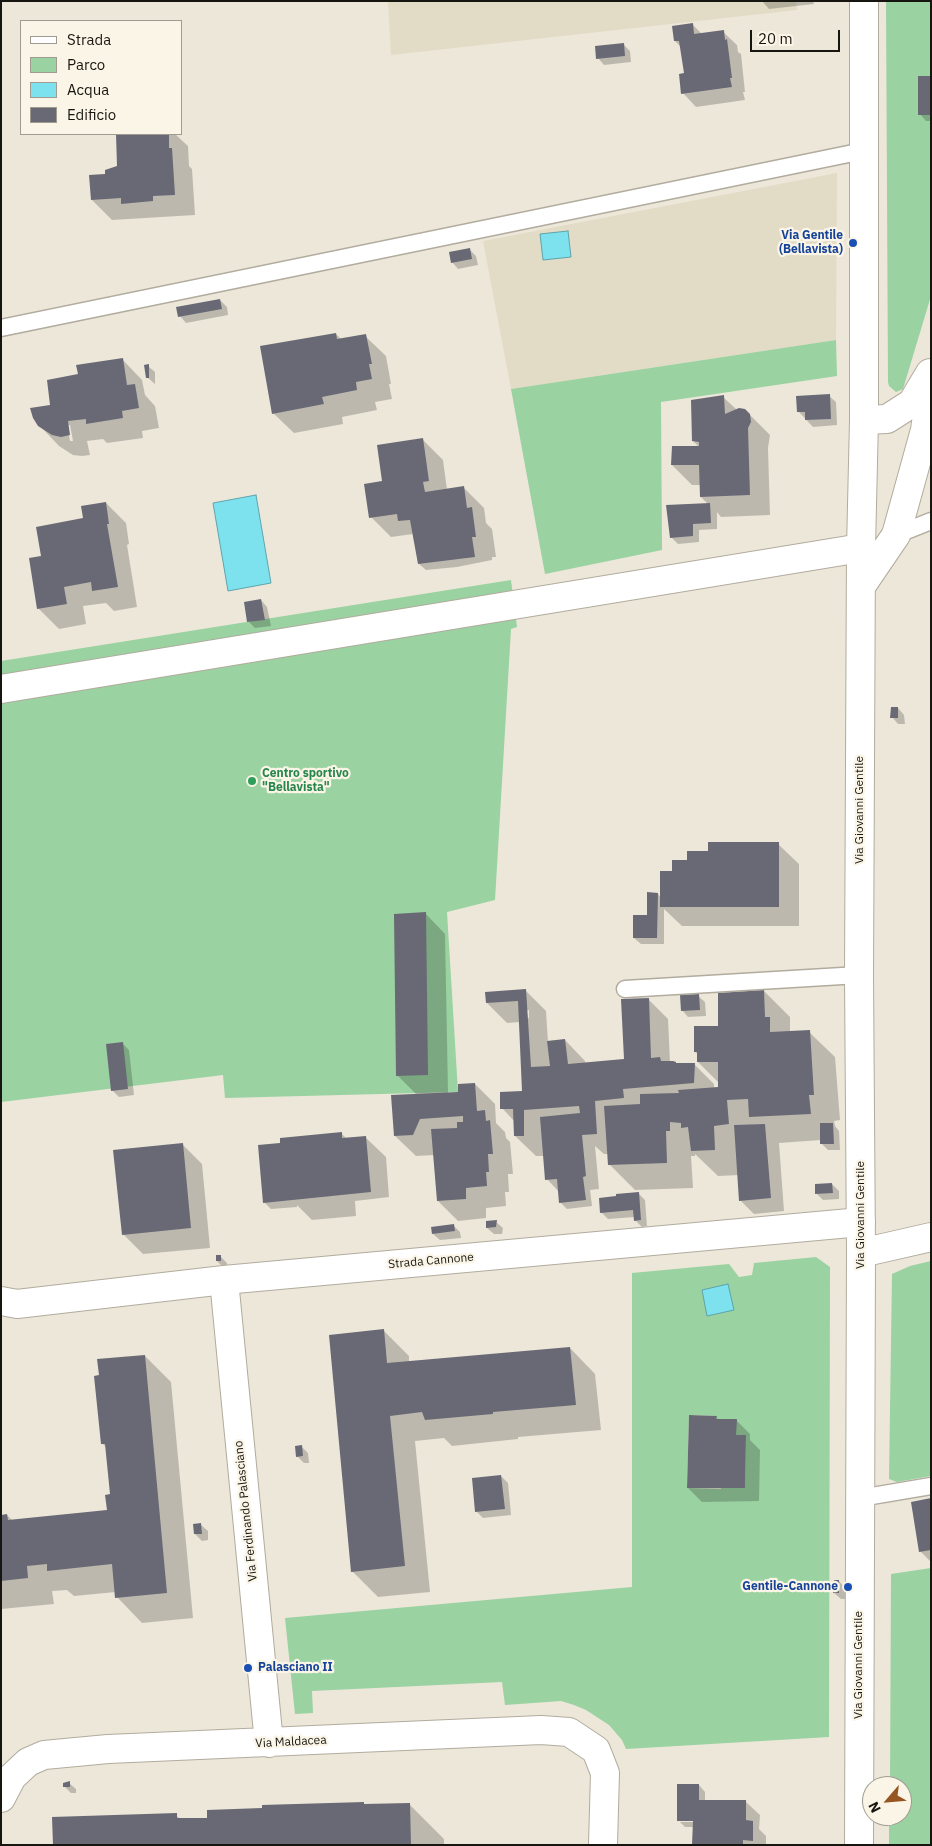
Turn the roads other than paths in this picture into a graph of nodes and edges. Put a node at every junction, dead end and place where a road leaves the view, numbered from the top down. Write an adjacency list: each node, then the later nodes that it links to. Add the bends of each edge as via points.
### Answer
1 (864, 1): 2 (street, Via Giovanni Gentile)
2 (863, 151): 3 (lane); 6 (street, Via Giovanni Gentile)
3 (1, 328)
4 (931, 372): 6 (street, via 912,403 887,419)
5 (931, 387): 8 (street, via 925,430)
6 (864, 420): 9 (street, Via Giovanni Gentile)
7 (931, 521): 8 (lane)
8 (896, 535): 10 (street)
9 (861, 548): 10 (street, Via Giovanni Gentile); 11 (street)
10 (862, 585): 12 (street, Via Giovanni Gentile)
11 (1, 689)
12 (859, 975): 13 (lane); 14 (street, Via Giovanni Gentile)
13 (625, 989)
14 (861, 1222): 16 (street, Via Giovanni Gentile); 17 (street, Strada Cannone)
15 (931, 1238): 16 (street)
16 (861, 1253): 20 (street, Via Giovanni Gentile)
17 (224, 1280): 18 (street, Strada Cannone, via 17,1304); 21 (street, Via Ferdinando Palasciano)
18 (1, 1301)
19 (931, 1486): 20 (lane)
20 (860, 1498): 24 (street, Via Giovanni Gentile)
21 (269, 1743): 22 (street, Via Maldacea, via 44,1754 28,1762 12,1777); 23 (street, Via Maldacea, via 541,1730 569,1732 596,1750 605,1773)
22 (1, 1798)
23 (603, 1845)
24 (859, 1845)

